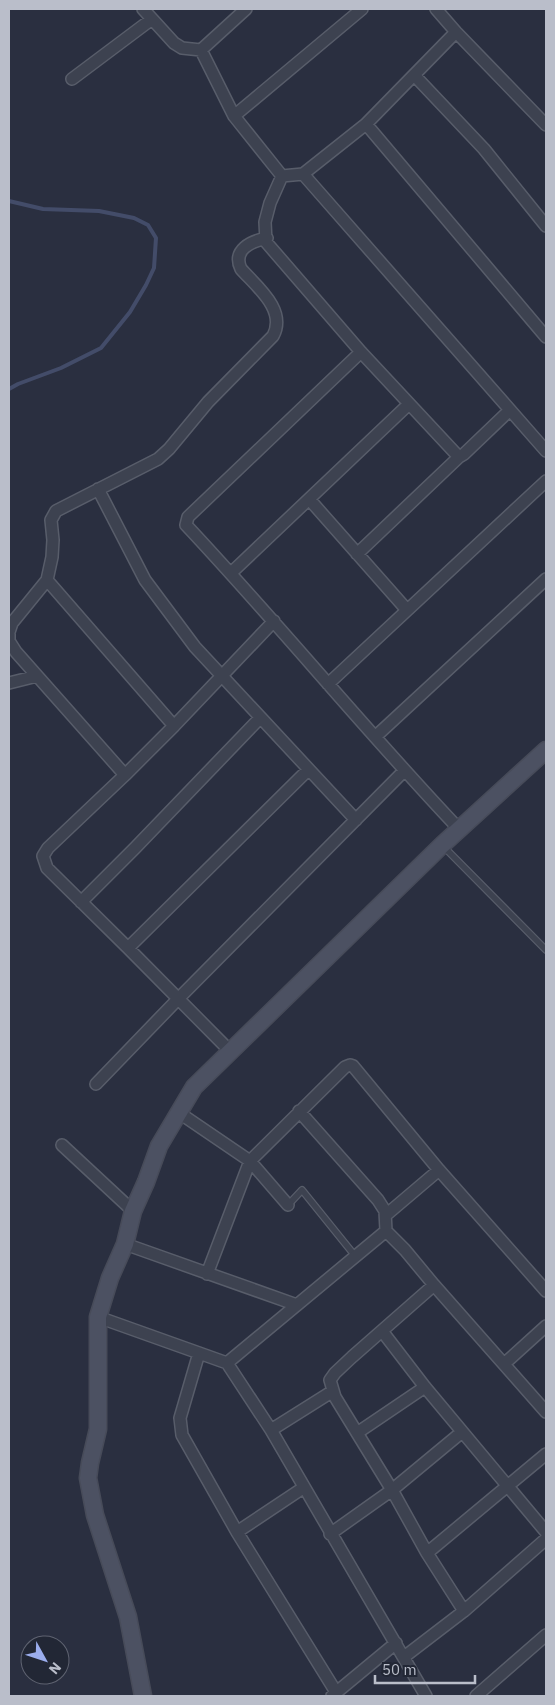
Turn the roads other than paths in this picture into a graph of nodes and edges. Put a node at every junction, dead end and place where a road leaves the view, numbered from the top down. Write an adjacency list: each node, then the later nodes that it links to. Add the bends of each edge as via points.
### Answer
1 (143, 9): 5 (street)
2 (246, 9): 7 (street)
3 (362, 9): 10 (street)
4 (436, 9): 6 (street)
5 (152, 18): 7 (street, via 174,43 182,48); 9 (street)
6 (456, 32): 8 (street); 12 (street)
7 (201, 50): 10 (street)
8 (414, 75): 11 (street); 15 (street, via 484,149)
9 (72, 79)
10 (234, 116): 14 (street)
11 (366, 124): 13 (street); 17 (street)
12 (546, 125)
13 (302, 174): 14 (street); 20 (street)
14 (282, 176): 16 (street, via 265,222)
15 (546, 226)
16 (266, 238): 18 (street, via 268,246); 24 (street, via 245,246 238,264 275,310 278,319 273,336 158,459)
17 (546, 337)
18 (361, 352): 19 (street); 27 (street, via 187,518 186,525)
19 (409, 404): 22 (street); 25 (street)
20 (510, 410): 21 (street); 22 (street)
21 (546, 451)
22 (460, 457): 26 (street)
23 (546, 481): 30 (street)
24 (98, 489): 29 (street, via 53,515 52,557); 34 (street, via 145,580)
25 (308, 499): 26 (street); 27 (street)
26 (357, 554): 30 (street)
27 (231, 573): 31 (street)
28 (546, 579): 39 (street)
29 (47, 580): 32 (street, via 12,623); 38 (street)
30 (408, 610): 36 (street)
31 (274, 621): 34 (street); 36 (street)
32 (9, 633): 33 (street, via 16,652)
33 (37, 676): 35 (street); 43 (street)
34 (221, 676): 37 (street); 38 (street)
35 (9, 683)
36 (328, 684): 39 (street)
37 (260, 718): 41 (street); 47 (street)
38 (174, 726): 43 (street)
39 (375, 738): 42 (street)
40 (546, 750): 45 (main road)
41 (308, 770): 44 (street); 48 (street)
42 (404, 771): 44 (street); 45 (street)
43 (125, 775): 47 (street, via 43,856 47,868)
44 (356, 820): 50 (street)
45 (459, 829): 46 (main road)
46 (442, 845): 49 (lane); 51 (main road)
47 (81, 902): 48 (street)
48 (128, 948): 50 (street)
49 (546, 950)
50 (178, 998): 51 (street); 52 (street)
51 (231, 1052): 54 (main road, via 194,1087)
52 (96, 1084)
53 (299, 1111): 56 (street); 57 (street, via 345,1067 353,1066); 60 (street, via 366,1185)
54 (178, 1112): 56 (street); 59 (main road, via 159,1146)
55 (62, 1145): 59 (street)
56 (250, 1161): 58 (street); 64 (street)
57 (439, 1170): 60 (street); 66 (street)
58 (288, 1205): 63 (lane, via 302,1190)
59 (133, 1210): 62 (main road)
60 (386, 1215): 61 (street)
61 (386, 1231): 63 (street); 65 (street)
62 (125, 1244): 64 (street); 68 (main road)
63 (356, 1257): 67 (street)
64 (207, 1274): 67 (street)
65 (434, 1285): 70 (street); 73 (street)
66 (546, 1291)
67 (298, 1305): 72 (street)
68 (98, 1317): 71 (street); 94 (main road, via 98,1429 88,1478 95,1515 128,1617)
69 (546, 1326): 73 (street)
70 (382, 1331): 74 (street); 75 (street, via 335,1373 330,1380)
71 (199, 1353): 72 (street); 84 (street, via 180,1427)
72 (227, 1363): 77 (street)
73 (504, 1364): 76 (street)
74 (425, 1386): 78 (street); 79 (street)
75 (333, 1391): 77 (street); 79 (street)
76 (546, 1412)
77 (271, 1430): 82 (street)
78 (462, 1432): 81 (street); 83 (street)
79 (357, 1433): 83 (street)
80 (546, 1454): 81 (street)
81 (508, 1486): 85 (street); 88 (street)
82 (303, 1488): 84 (street); 86 (street)
83 (392, 1490): 86 (street); 88 (street)
84 (237, 1532): 93 (street)
85 (546, 1532)
86 (330, 1534): 91 (street)
87 (546, 1539): 89 (street)
88 (427, 1553): 89 (street)
89 (464, 1611): 92 (street)
90 (546, 1635): 96 (street)
91 (396, 1643): 92 (street); 93 (street)
92 (404, 1657): 95 (street)
93 (334, 1694)
94 (143, 1696)
95 (426, 1696)
96 (476, 1696)

